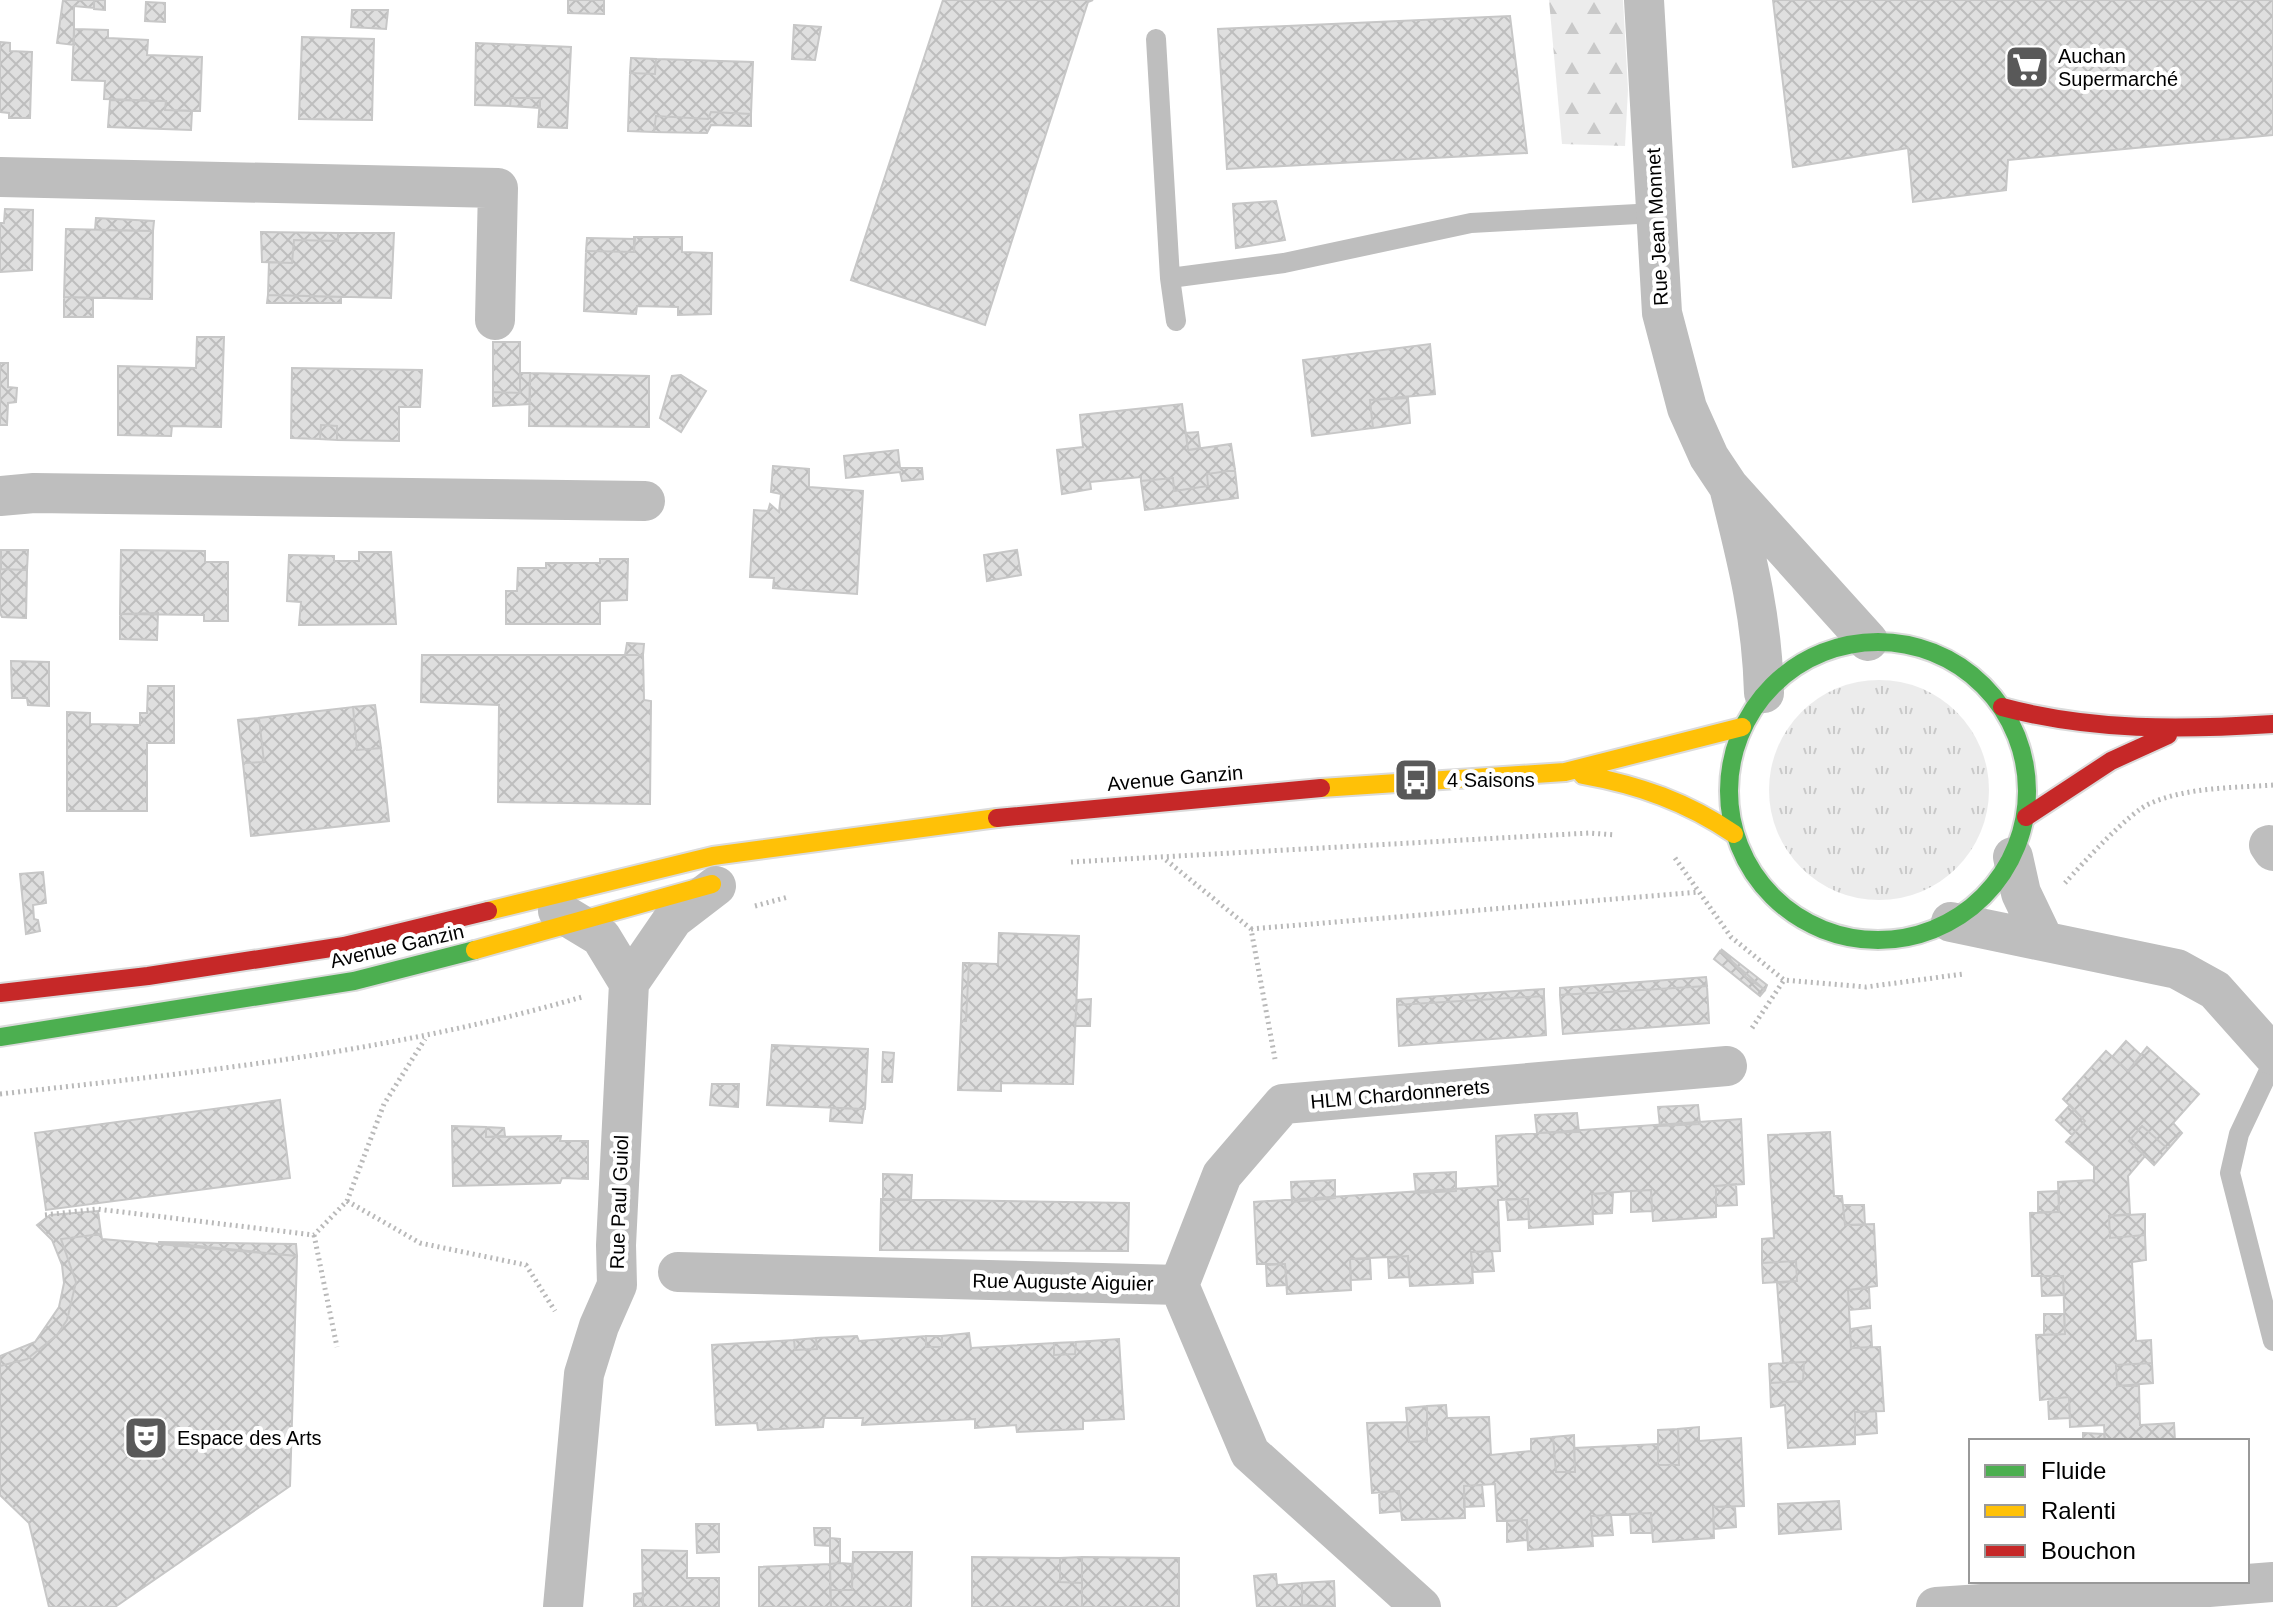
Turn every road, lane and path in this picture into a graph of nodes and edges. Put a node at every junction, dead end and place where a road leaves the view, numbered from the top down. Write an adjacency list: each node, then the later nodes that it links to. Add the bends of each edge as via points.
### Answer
1 (1644, 0): 4 (street, Rue Jean Monnet)
2 (1156, 39): 5 (lane)
3 (0, 177): 6 (street, via 498,188)
4 (1656, 213): 5 (lane, via 1471,223 1284,263); 8 (street, Rue Jean Monnet, via 1662,313 1687,408)
5 (1170, 278): 7 (lane)
6 (495, 320)
7 (1176, 321)
8 (1729, 487): 11 (street, Rue Jean Monnet); 12 (street, Rue Jean Monnet, via 1756,593)
9 (0, 496): 10 (street)
10 (645, 501)
11 (1868, 641): 12 (main road, via 1829,649 1793,667); 13 (main road, via 1920,647 1966,670)
12 (1764, 693): 15 (main road)
13 (2002, 707): 16 (main road, via 2083,725); 19 (main road, via 2025,767)
14 (2273, 724): 16 (main road)
15 (1742, 727): 17 (main road, Avenue Ganzin); 20 (main road, via 1730,762)
16 (2182, 730): 19 (main road, via 2128,749)
17 (1565, 772): 20 (main road, Avenue Ganzin, via 1636,783 1675,797); 22 (main road, Avenue Ganzin, via 1105,806 897,829)
18 (2273, 785): 27 (path, via 2196,790 2148,804)
19 (2026, 817): 24 (main road)
20 (1734, 834): 32 (main road, via 1753,875 1784,908 1823,930 1867,941 1912,937)
21 (1632, 835): 25 (path, via 1589,833)
22 (791, 847): 29 (main road, Avenue Ganzin); 31 (main road, Avenue Ganzin, via 713,856)
23 (1668, 852): 28 (path)
24 (2013, 857): 32 (main road, via 1989,891); 35 (street, via 2021,893)
25 (1165, 859): 26 (path); 34 (path)
26 (1069, 862)
27 (2060, 889)
28 (1699, 892): 34 (path); 37 (path, via 1731,937)
29 (737, 894): 30 (path); 33 (main road, Avenue Ganzin); 38 (street, via 673,919)
30 (797, 895)
31 (531, 898): 33 (street); 39 (main road, Avenue Ganzin, via 344,946)
32 (1951, 922): 35 (street)
33 (581, 923): 38 (street, via 601,937); 41 (main road, Avenue Ganzin, via 354,981)
34 (1251, 929): 47 (path)
35 (2043, 939): 43 (street, via 2177,969 2215,990)
36 (1968, 973): 37 (path, via 1866,987)
37 (1784, 980): 45 (path)
38 (629, 983): 53 (street, Rue Paul Guiol, via 617,1285)
39 (0, 993)
40 (584, 997): 42 (path)
41 (0, 1037)
42 (425, 1038): 46 (path, via 273,1064); 48 (path, via 384,1104)
43 (2273, 1055)
44 (2273, 1062): 54 (lane, via 2239,1134 2230,1173)
45 (1727, 1066): 47 (street, HLM Chardonnerets)
46 (0, 1094)
47 (1283, 1104): 52 (street, HLM Chardonnerets, via 1222,1175)
48 (347, 1201): 50 (path); 53 (path, via 420,1243 526,1265 559,1316)
49 (45, 1215): 50 (path, via 97,1209)
50 (314, 1235): 55 (path)
51 (678, 1272): 52 (street, Rue Auguste Aiguier)
52 (1179, 1285): 59 (street, Rue Auguste Aiguier, via 1250,1453)
53 (599, 1326): 58 (street, Rue Paul Guiol, via 584,1374)
54 (2273, 1341)
55 (337, 1347)
56 (2262, 1591): 57 (street)
57 (2055, 1603): 60 (street)
58 (563, 1607)
59 (1421, 1607)
60 (1936, 1607)

